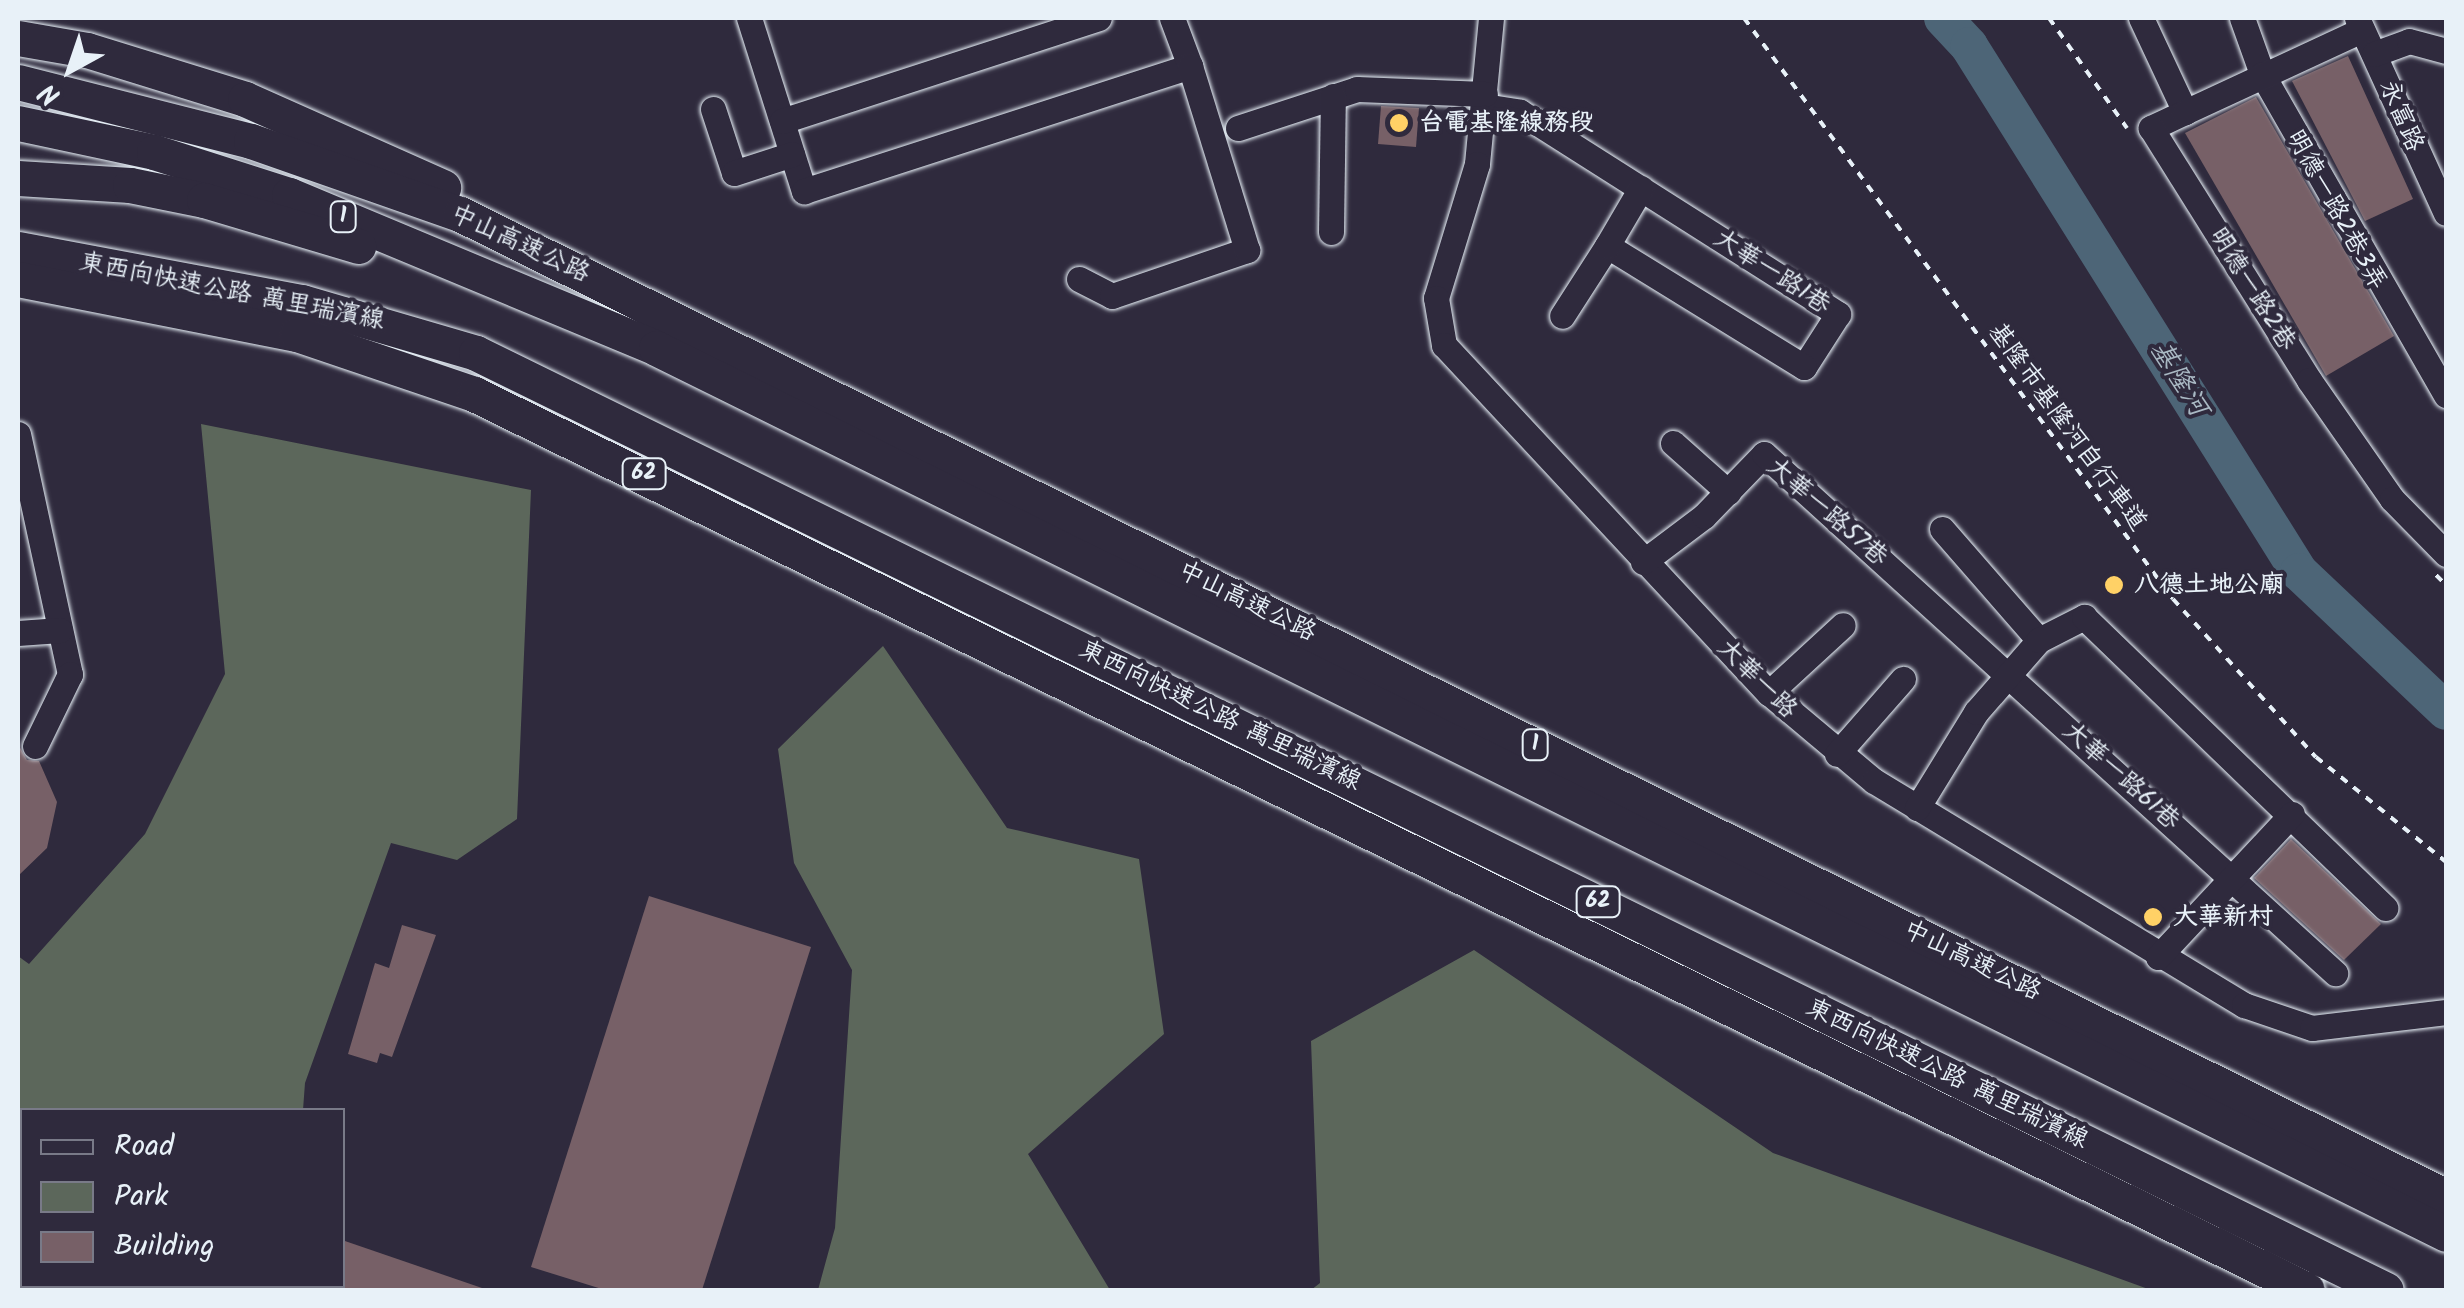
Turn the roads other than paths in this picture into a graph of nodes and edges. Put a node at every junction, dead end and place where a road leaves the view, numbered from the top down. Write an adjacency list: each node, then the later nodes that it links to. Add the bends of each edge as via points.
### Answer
1 (749, 18): 18 (street)
2 (1099, 18): 18 (street)
3 (1172, 18): 11 (street)
4 (1491, 18): 15 (street, 大華一路)
5 (2140, 18): 17 (street)
6 (2242, 18): 12 (street, 明德一路2巷3弄)
7 (2360, 24): 10 (street, 永富路); 12 (street)
8 (18, 38): 31 (highway, via 87,50 330,133 573,250)
9 (2446, 51): 10 (street, via 2410,41)
10 (2374, 54): 24 (street, 永富路)
11 (1190, 66): 21 (street, via 804,190); 29 (street, via 1248,250 1112,296)
12 (2262, 74): 17 (street); 34 (street, 明德一路2巷3弄)
13 (18, 82): 31 (highway, 中山高速公路 / 1, via 83,93 350,175 460,214)
14 (1333, 96): 15 (street, 大華一路1巷, via 1356,89); 20 (street, 大華一路1巷); 25 (street)
15 (1484, 100): 23 (street, 大華一路1巷, via 1520,112); 40 (street, 大華一路, via 1472,184 1434,320 1460,367)
16 (713, 109): 21 (street, via 734,173)
17 (2185, 112): 39 (street, 明德一路2巷, via 2151,128 2309,380 2392,498)
18 (782, 121): 21 (street)
19 (18, 123): 33 (highway, 中山高速公路 / 1, via 154,152 289,195)
20 (1238, 128)
21 (792, 154)
22 (18, 178): 33 (highway, via 130,185 204,200)
23 (1641, 188): 26 (street); 26 (street, 大華一路1巷, via 1838,314 1804,368)
24 (2446, 213)
25 (1331, 232)
26 (1607, 246): 32 (street)
27 (18, 249): 30 (highway, 東西向快速公路 萬里瑞濱線 / 62)
28 (18, 279): 30 (highway, 東西向快速公路 萬里瑞濱線 / 62)
29 (1079, 279)
30 (136, 289): 59 (highway, 東西向快速公路 萬里瑞濱線 / 62, via 474,394); 60 (highway, 東西向快速公路 萬里瑞濱線 / 62, via 319,306 476,353)
31 (624, 293): 57 (highway, 中山高速公路 / 1)
32 (1562, 316)
33 (656, 348): 58 (highway, 中山高速公路 / 1)
34 (2446, 395)
35 (18, 434): 42 (street)
36 (1673, 443): 37 (street)
37 (1728, 492): 40 (street, 大華一路57巷); 45 (street, 大華一路57巷, via 1764,454)
38 (1942, 530): 44 (street)
39 (2446, 554)
40 (1643, 562): 47 (street, 大華一路)
41 (1843, 625): 47 (street)
42 (60, 630): 43 (street); 48 (street, via 70,674)
43 (18, 633)
44 (2039, 640): 45 (street); 51 (street, via 2084,617)
45 (2008, 676): 50 (street); 52 (street, 大華一路61巷)
46 (1903, 679): 49 (street)
47 (1769, 693): 49 (street, 大華一路)
48 (35, 746)
49 (1837, 754): 50 (street, 大華一路)
50 (1917, 808): 54 (street, 大華一路)
51 (2292, 814): 52 (street); 53 (street)
52 (2234, 876): 54 (street); 55 (street, 大華一路61巷)
53 (2385, 908)
54 (2158, 958): 56 (street, 大華一路, via 2244,1006 2312,1028)
55 (2335, 972)
56 (2446, 1012)
57 (2446, 1196)
58 (2446, 1234)
59 (2307, 1290)
60 (2386, 1290)

